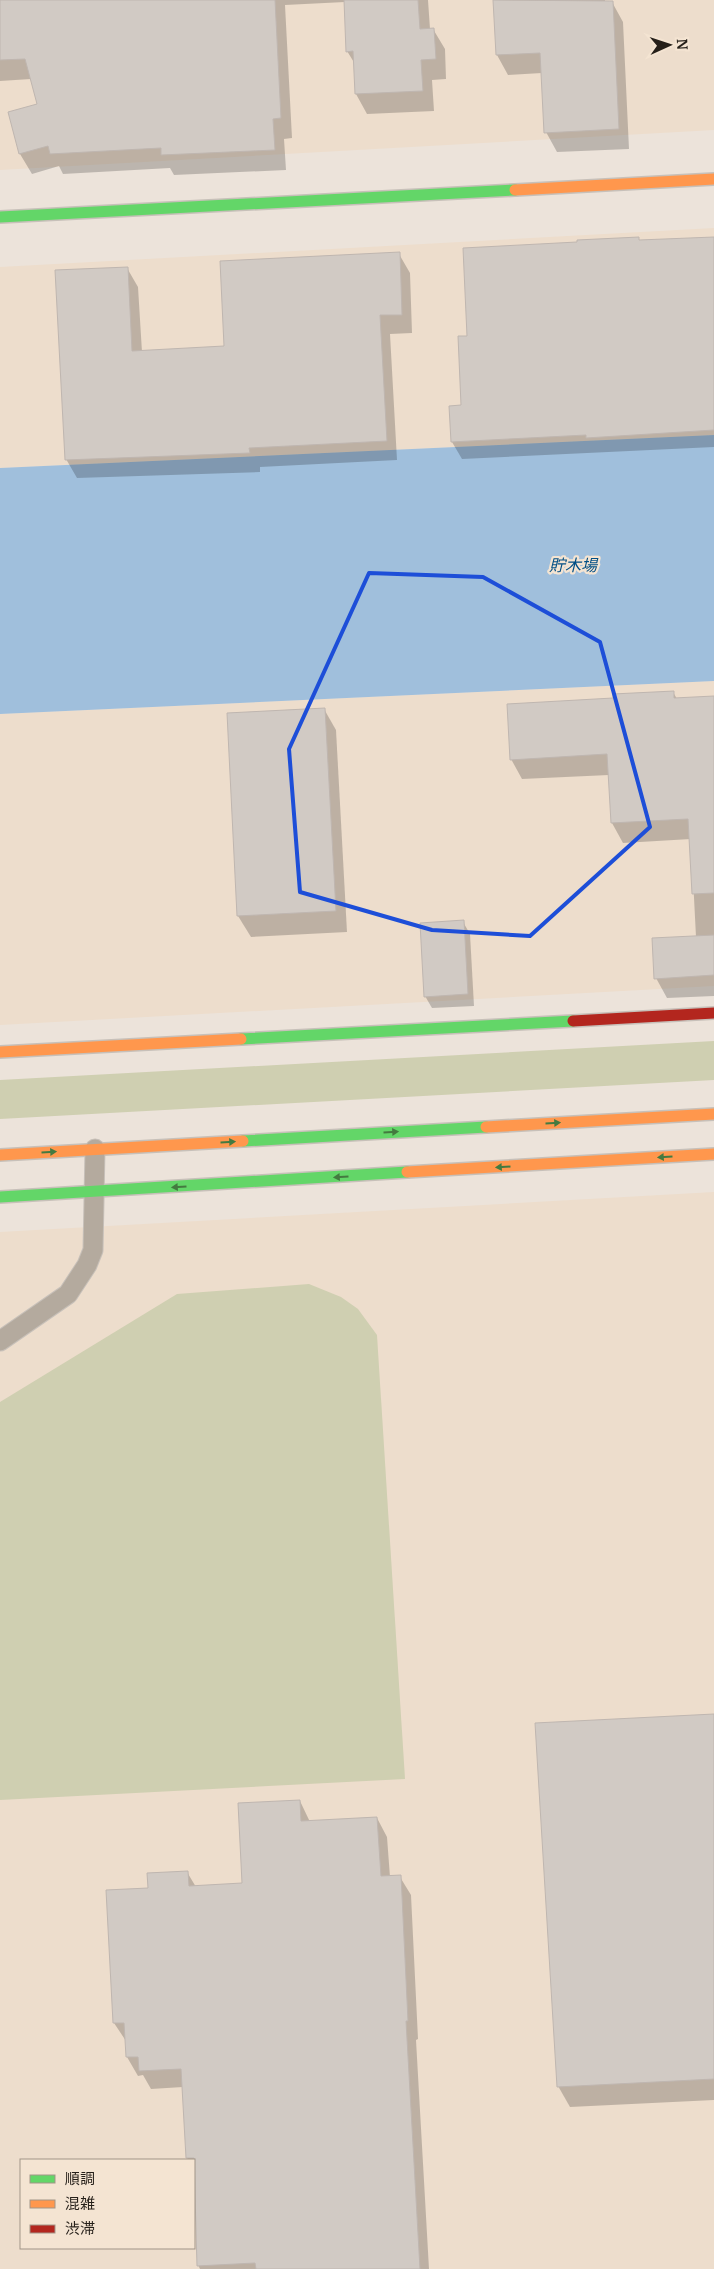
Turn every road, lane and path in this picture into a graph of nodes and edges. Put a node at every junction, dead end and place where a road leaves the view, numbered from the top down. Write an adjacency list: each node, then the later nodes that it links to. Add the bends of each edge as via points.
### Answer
1 (714, 179): 2 (street)
2 (0, 217)
3 (714, 1013): 4 (street)
4 (0, 1052)
5 (714, 1114): 6 (street, one-way to 5)
6 (95, 1150): 7 (street, one-way to 6); 9 (lane)
7 (0, 1154)
8 (714, 1154): 9 (street, one-way to 9)
9 (95, 1192): 10 (street); 11 (lane, via 93,1250 87,1265 68,1294)
10 (0, 1197)
11 (0, 1341)

